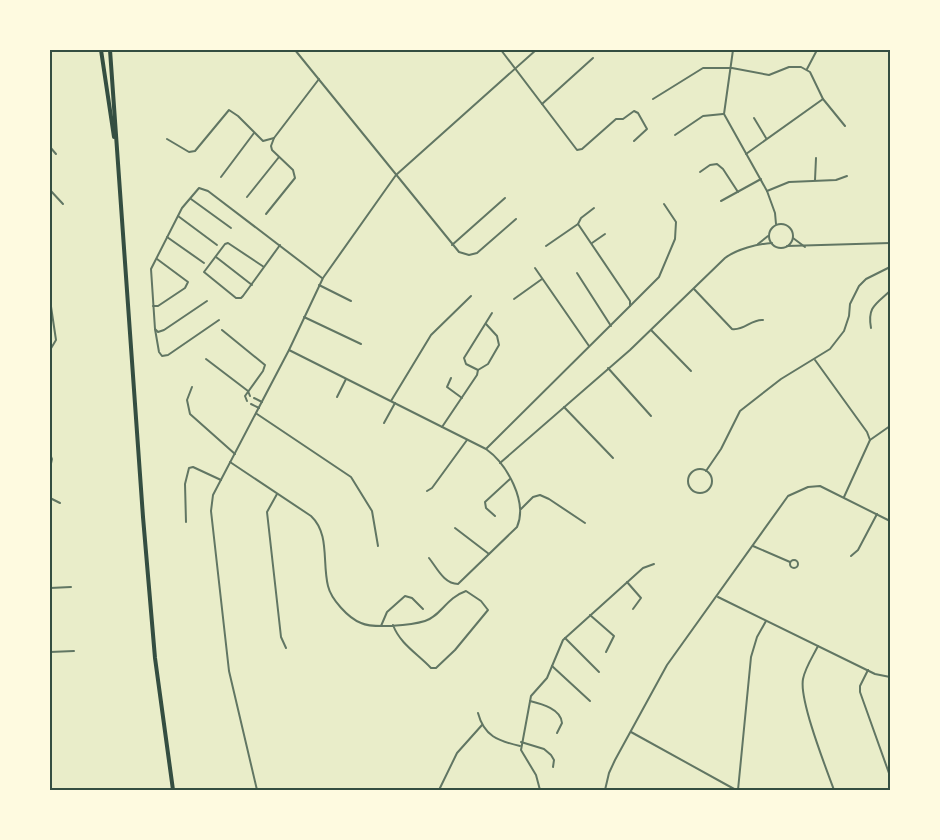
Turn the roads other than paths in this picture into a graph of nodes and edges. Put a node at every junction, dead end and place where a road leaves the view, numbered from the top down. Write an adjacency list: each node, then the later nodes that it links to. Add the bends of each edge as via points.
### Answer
1 (101, 50): 26 (highway)
2 (110, 50): 26 (highway)
3 (295, 50): 12 (street)
4 (501, 50): 9 (street)
5 (536, 50): 9 (street)
6 (733, 50): 10 (street)
7 (817, 50): 11 (street)
8 (594, 58): 15 (street)
9 (516, 68): 15 (street); 32 (street)
10 (732, 68): 11 (street, via 769,75 789,67); 13 (street, via 699,69); 16 (street)
11 (807, 69): 14 (street)
12 (319, 79): 21 (street); 32 (street)
13 (653, 99)
14 (823, 99): 18 (street); 22 (street)
15 (542, 104): 24 (street, via 577,150 634,111 647,129)
16 (724, 114): 20 (street, via 703,116); 28 (street)
17 (754, 118): 22 (street)
18 (845, 126)
19 (254, 133): 21 (street, via 263,141); 23 (street, via 229,110 195,151 189,152); 34 (street)
20 (675, 135)
21 (274, 138): 29 (street, via 272,150)
22 (766, 138): 28 (street)
23 (167, 139)
24 (634, 141)
25 (50, 147): 27 (street)
26 (117, 152): 187 (highway, via 155,658)
27 (56, 154)
28 (746, 154): 35 (street)
29 (280, 156): 40 (street); 48 (street, via 295,178)
30 (816, 158): 36 (street)
31 (700, 172): 39 (street, via 717,164)
32 (396, 175): 64 (street); 76 (street)
33 (847, 176): 36 (street)
34 (221, 177)
35 (761, 179): 38 (street); 39 (street)
36 (815, 180): 38 (street, via 789,182)
37 (50, 190): 44 (street)
38 (767, 191): 47 (street)
39 (738, 192): 43 (street)
40 (247, 197)
41 (505, 198): 64 (street)
42 (191, 199): 49 (street); 54 (street); 63 (street, via 202,188)
43 (721, 201)
44 (63, 204)
45 (664, 204): 88 (street, via 676,222 675,239 659,277)
46 (594, 208): 51 (street)
47 (775, 213): 52 (street); 53 (street)
48 (266, 214)
49 (178, 216): 57 (street); 62 (street)
50 (516, 219): 64 (street, via 475,254 459,252)
51 (578, 224): 59 (street); 66 (street)
52 (776, 224): 53 (street); 56 (street)
53 (783, 224): 58 (street, via 791,228)
54 (231, 228)
55 (605, 234): 59 (street)
56 (769, 236): 60 (street); 65 (street)
57 (167, 237): 70 (street); 71 (street)
58 (793, 237): 67 (street); 68 (street)
59 (592, 243): 88 (street)
60 (772, 243): 65 (street); 67 (street, via 781,248)
61 (891, 243): 68 (street)
62 (217, 245)
63 (280, 245): 72 (street); 76 (street)
64 (452, 245)
65 (756, 245): 80 (street, via 729,255)
66 (546, 246)
67 (787, 246): 68 (street)
68 (805, 247)
69 (215, 256): 72 (street, via 228,243); 78 (street); 78 (street, via 204,272 228,292 241,298)
70 (156, 258): 87 (street, via 151,269); 87 (street, via 188,282 182,290)
71 (204, 263)
72 (264, 267): 78 (street)
73 (891, 267): 104 (street, via 862,282 852,298 841,337)
74 (535, 268): 77 (street)
75 (577, 273): 94 (street)
76 (323, 278): 79 (street)
77 (542, 279): 83 (street); 100 (street)
78 (252, 285)
79 (319, 285): 86 (street); 90 (street)
80 (694, 289): 92 (street, via 732,329 740,330 753,321); 98 (street)
81 (891, 291): 95 (street, via 871,309)
82 (471, 296): 118 (street, via 431,334)
83 (514, 299)
84 (50, 300): 101 (street, via 56,340)
85 (207, 301): 96 (street, via 165,330)
86 (351, 301)
87 (153, 306): 96 (street)
88 (630, 306): 94 (street)
89 (492, 313): 93 (street)
90 (304, 317): 99 (street); 102 (street)
91 (219, 320): 96 (street, via 164,356 159,352)
92 (763, 320)
93 (485, 323): 106 (street, via 465,358 466,364); 106 (street, via 497,336 499,345 488,364)
94 (611, 326): 100 (street)
95 (871, 328)
96 (155, 329)
97 (222, 330): 111 (street, via 265,365)
98 (651, 330): 105 (street); 107 (street)
99 (361, 344)
100 (590, 346): 129 (street)
101 (50, 350)
102 (289, 350): 109 (street); 117 (street)
103 (206, 359): 111 (street)
104 (814, 360): 128 (street); 136 (street, via 781,379 740,411)
105 (608, 368): 120 (street); 123 (street)
106 (477, 370): 115 (street)
107 (691, 371)
108 (451, 378): 115 (street, via 447,387)
109 (346, 379): 113 (street); 118 (street)
110 (192, 387): 131 (street, via 187,400 190,414)
111 (248, 391): 112 (street); 116 (street, via 244,398)
112 (250, 396)
113 (337, 397)
114 (254, 398): 117 (street)
115 (462, 398): 126 (street)
116 (247, 401)
117 (262, 402): 121 (street)
118 (393, 402): 124 (street); 126 (street)
119 (251, 404): 121 (street)
120 (564, 407): 132 (street); 134 (street)
121 (259, 408): 122 (street)
122 (256, 414): 131 (street); 151 (street, via 351,477 372,511)
123 (651, 416)
124 (384, 423)
125 (891, 426): 128 (street)
126 (442, 427): 127 (street)
127 (467, 440): 129 (street); 139 (street)
128 (870, 440): 141 (street)
129 (486, 449): 134 (street)
130 (50, 454): 135 (street)
131 (235, 454): 133 (street)
132 (614, 458)
133 (230, 462): 138 (street); 140 (street)
134 (500, 463): 137 (street)
135 (50, 468)
136 (706, 471): 136 (street, via 712,479 709,489 694,491 689,476 697,470)
137 (510, 478): 144 (street); 146 (street, via 485,502)
138 (221, 480): 148 (street, via 189,468 185,484); 188 (street, via 211,506 227,660)
139 (427, 491)
140 (278, 494): 167 (street, via 311,516 320,527 328,586 334,598 362,624); 170 (street, via 267,512 281,637)
141 (844, 497): 145 (street); 152 (street, via 816,486 794,492)
142 (50, 498): 143 (street)
143 (60, 503)
144 (521, 508): 149 (street, via 540,495); 153 (street, via 517,527)
145 (877, 514): 147 (street); 154 (street)
146 (495, 516)
147 (891, 521)
148 (186, 522)
149 (585, 523)
150 (455, 528): 153 (street)
151 (378, 546)
152 (753, 546): 156 (street); 161 (street)
153 (489, 554): 155 (street, via 456,585 443,577)
154 (851, 556)
155 (429, 558)
156 (790, 562)
157 (654, 564): 158 (street)
158 (627, 582): 163 (street, via 641,598); 164 (street)
159 (71, 587): 160 (street)
160 (50, 588)
161 (718, 597): 165 (street); 182 (street, via 668,665)
162 (423, 609): 167 (street, via 405,596 387,612)
163 (633, 609)
164 (590, 615): 168 (street); 173 (street, via 614,636)
165 (766, 621): 169 (street); 192 (street, via 751,657)
166 (393, 625): 166 (street, via 428,620 462,592 469,592 487,607 488,613 436,668 431,668 406,644); 167 (street)
167 (381, 626)
168 (565, 638): 174 (street); 176 (street)
169 (818, 646): 175 (street); 193 (street, via 802,688)
170 (286, 648)
171 (74, 651): 172 (street)
172 (50, 652)
173 (606, 652)
174 (552, 666): 178 (street); 179 (street)
175 (868, 670): 177 (street); 186 (street, via 860,692)
176 (599, 672)
177 (891, 677)
178 (529, 701): 183 (street, via 560,715 562,723); 184 (street)
179 (590, 701)
180 (478, 713): 181 (street)
181 (482, 725): 184 (street, via 496,740); 189 (street, via 457,753)
182 (630, 732): 191 (street, via 609,773); 192 (street)
183 (557, 734)
184 (521, 744): 185 (street, via 548,752 554,760); 190 (street)
185 (553, 767)
186 (891, 776)
187 (173, 790)
188 (257, 790)
189 (439, 790)
190 (540, 790)
191 (605, 790)
192 (737, 790)
193 (834, 790)

